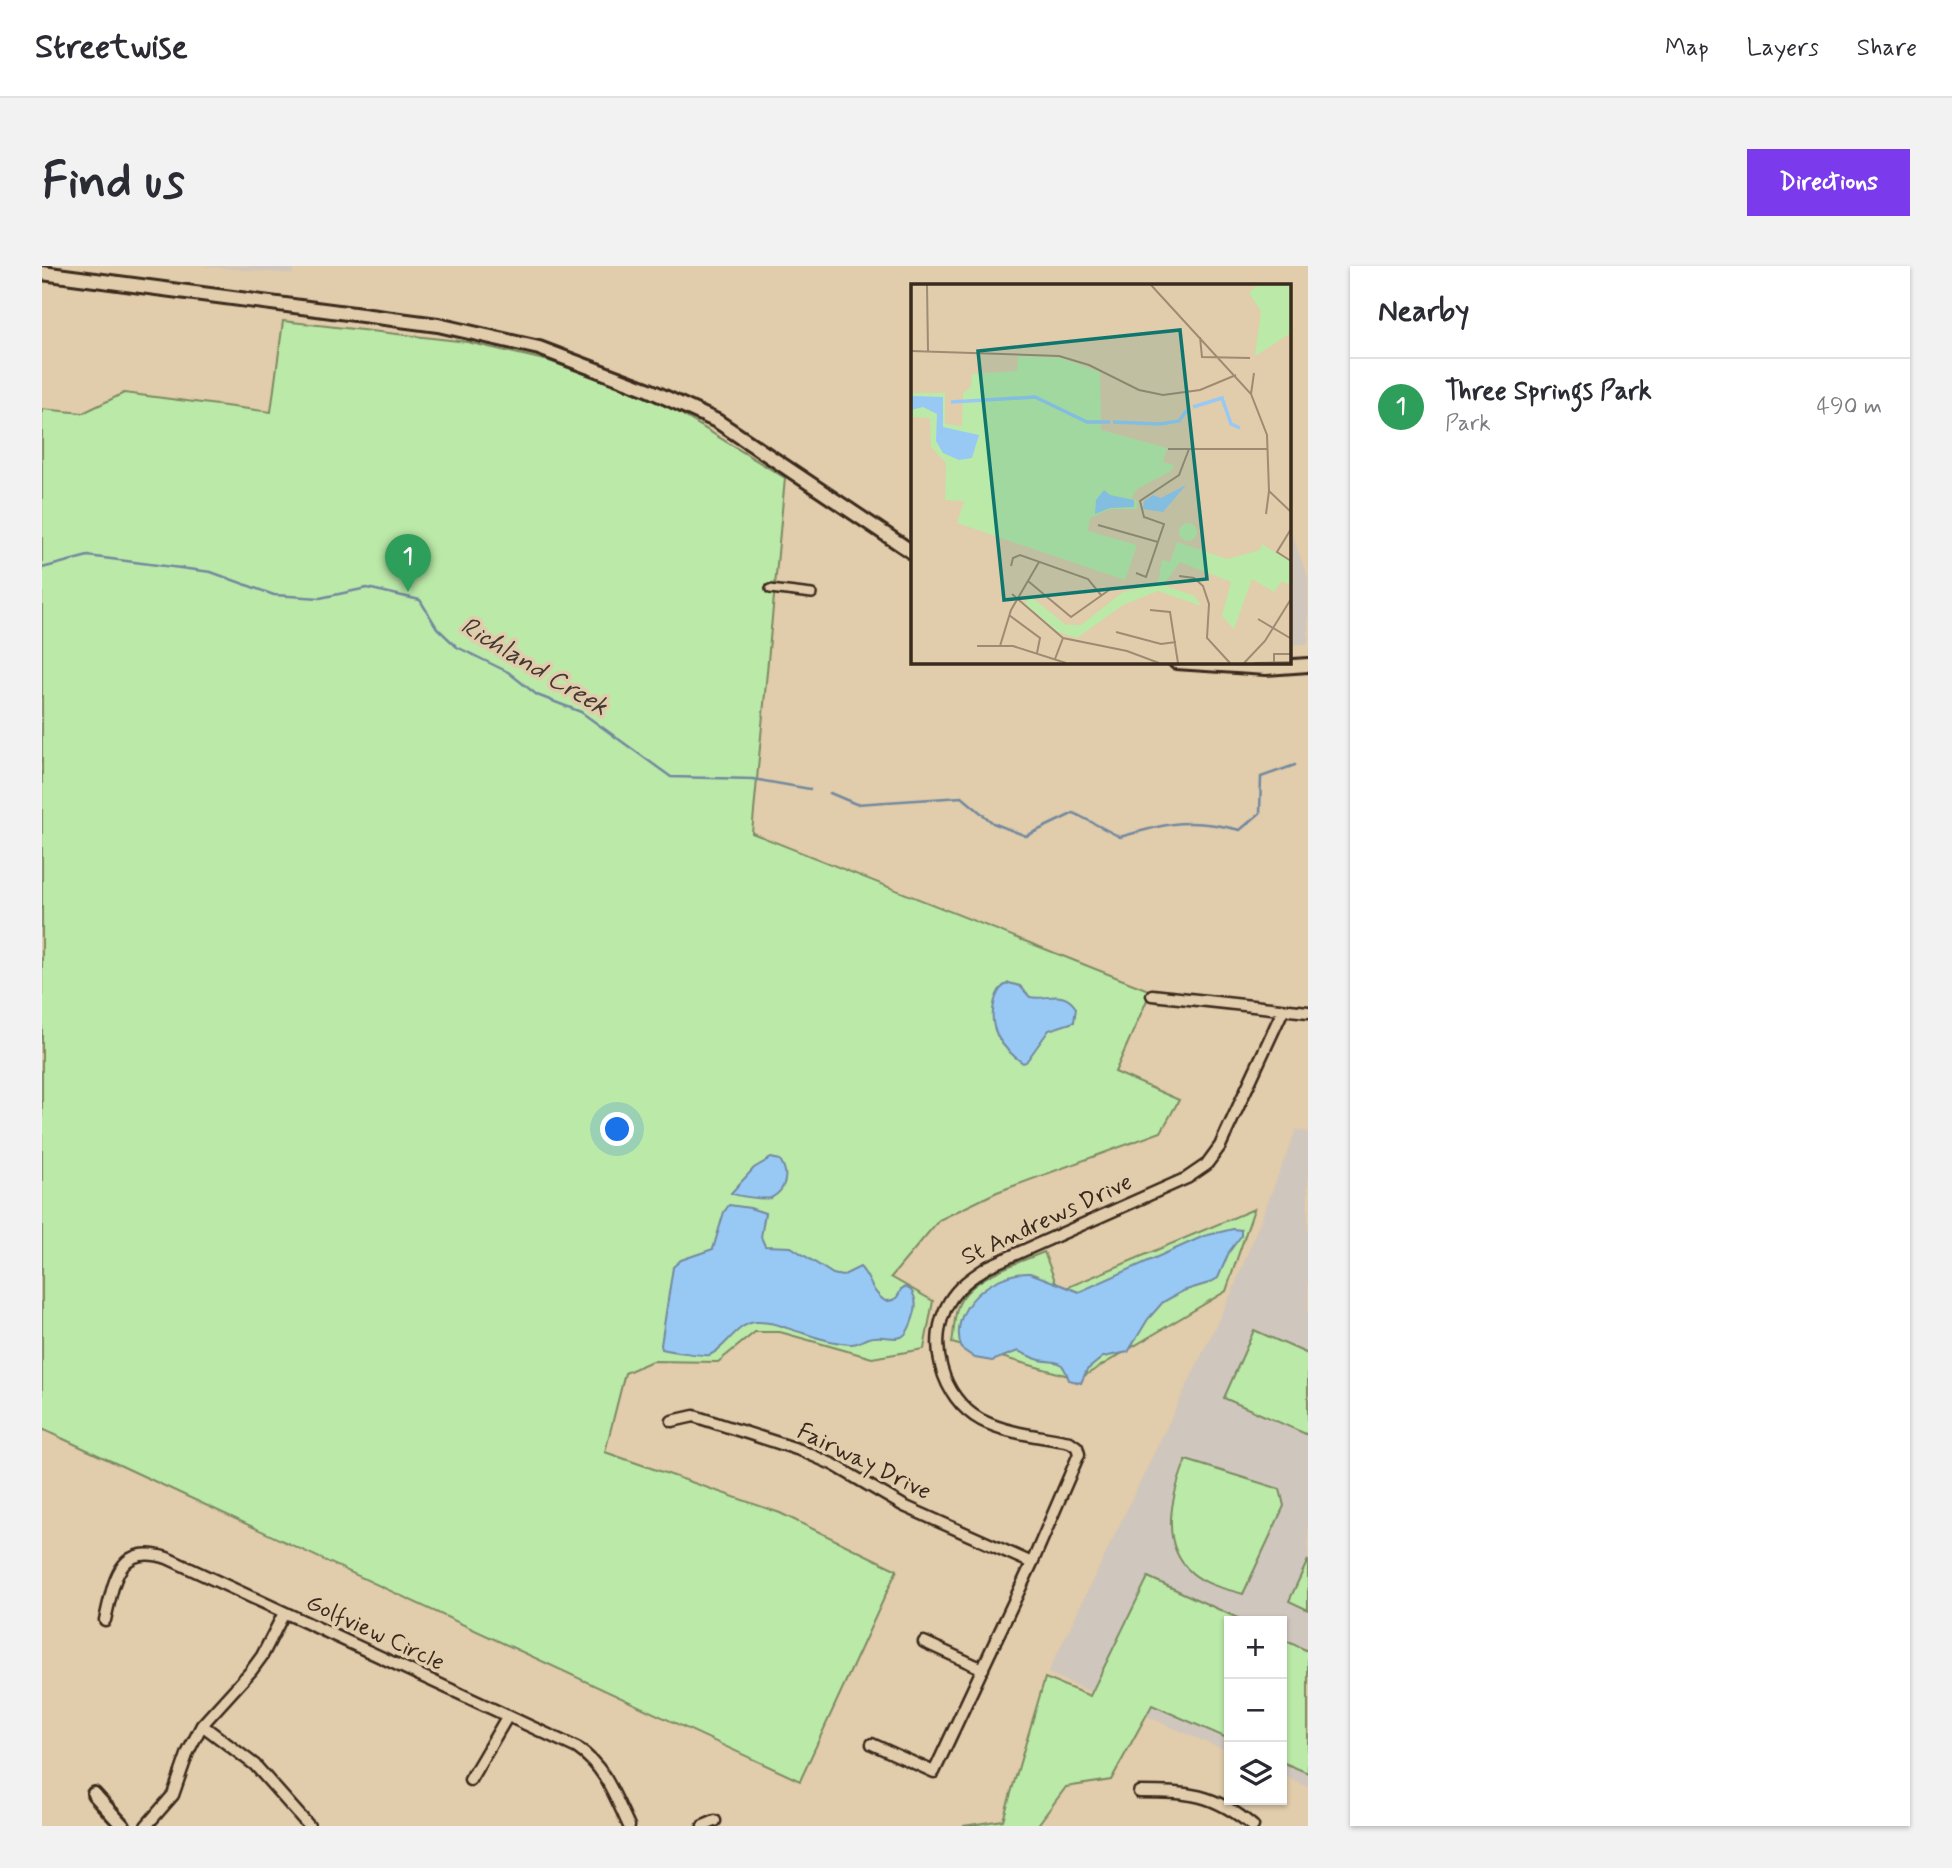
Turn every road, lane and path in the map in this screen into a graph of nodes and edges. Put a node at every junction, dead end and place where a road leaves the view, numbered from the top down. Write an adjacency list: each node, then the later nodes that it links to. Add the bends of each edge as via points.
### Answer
1 (42, 273): 2 (main road, via 426,323 539,348 647,388 718,421)
2 (911, 551)
3 (770, 589): 4 (street)
4 (812, 594)
5 (1191, 663): 6 (main road, via 1266,668)
6 (1308, 665)
7 (1152, 995): 8 (street)
8 (1283, 1010): 9 (street); 11 (street, St Andrews Drive, via 1220,1146 1206,1165 989,1266 967,1281 949,1302 939,1327 938,1352 944,1378 959,1402 980,1419 1003,1429 1077,1447 1079,1454)
9 (1308, 1012)
10 (672, 1421): 11 (street, Fairway Drive, via 694,1416 800,1450 904,1506)
11 (1032, 1563): 15 (street, St Andrews Drive)
12 (284, 1613): 13 (street, Golfview Circle, via 167,1558 146,1554 128,1559 116,1575); 16 (street, Golfview Circle); 17 (street, via 262,1656)
13 (105, 1620)
14 (924, 1642): 15 (street)
15 (983, 1669): 18 (street, St Andrews Drive, via 934,1773)
16 (507, 1717): 19 (street); 26 (street, Golfview Circle, via 577,1748 596,1763)
17 (202, 1725): 24 (street, via 173,1795); 25 (street, via 255,1765)
18 (872, 1744)
19 (470, 1780)
20 (1139, 1792): 28 (street, via 1205,1797)
21 (94, 1794): 23 (main road)
22 (715, 1821): 27 (street)
23 (123, 1826)
24 (146, 1826)
25 (309, 1826)
26 (629, 1826)
27 (703, 1826)
28 (1253, 1826)

